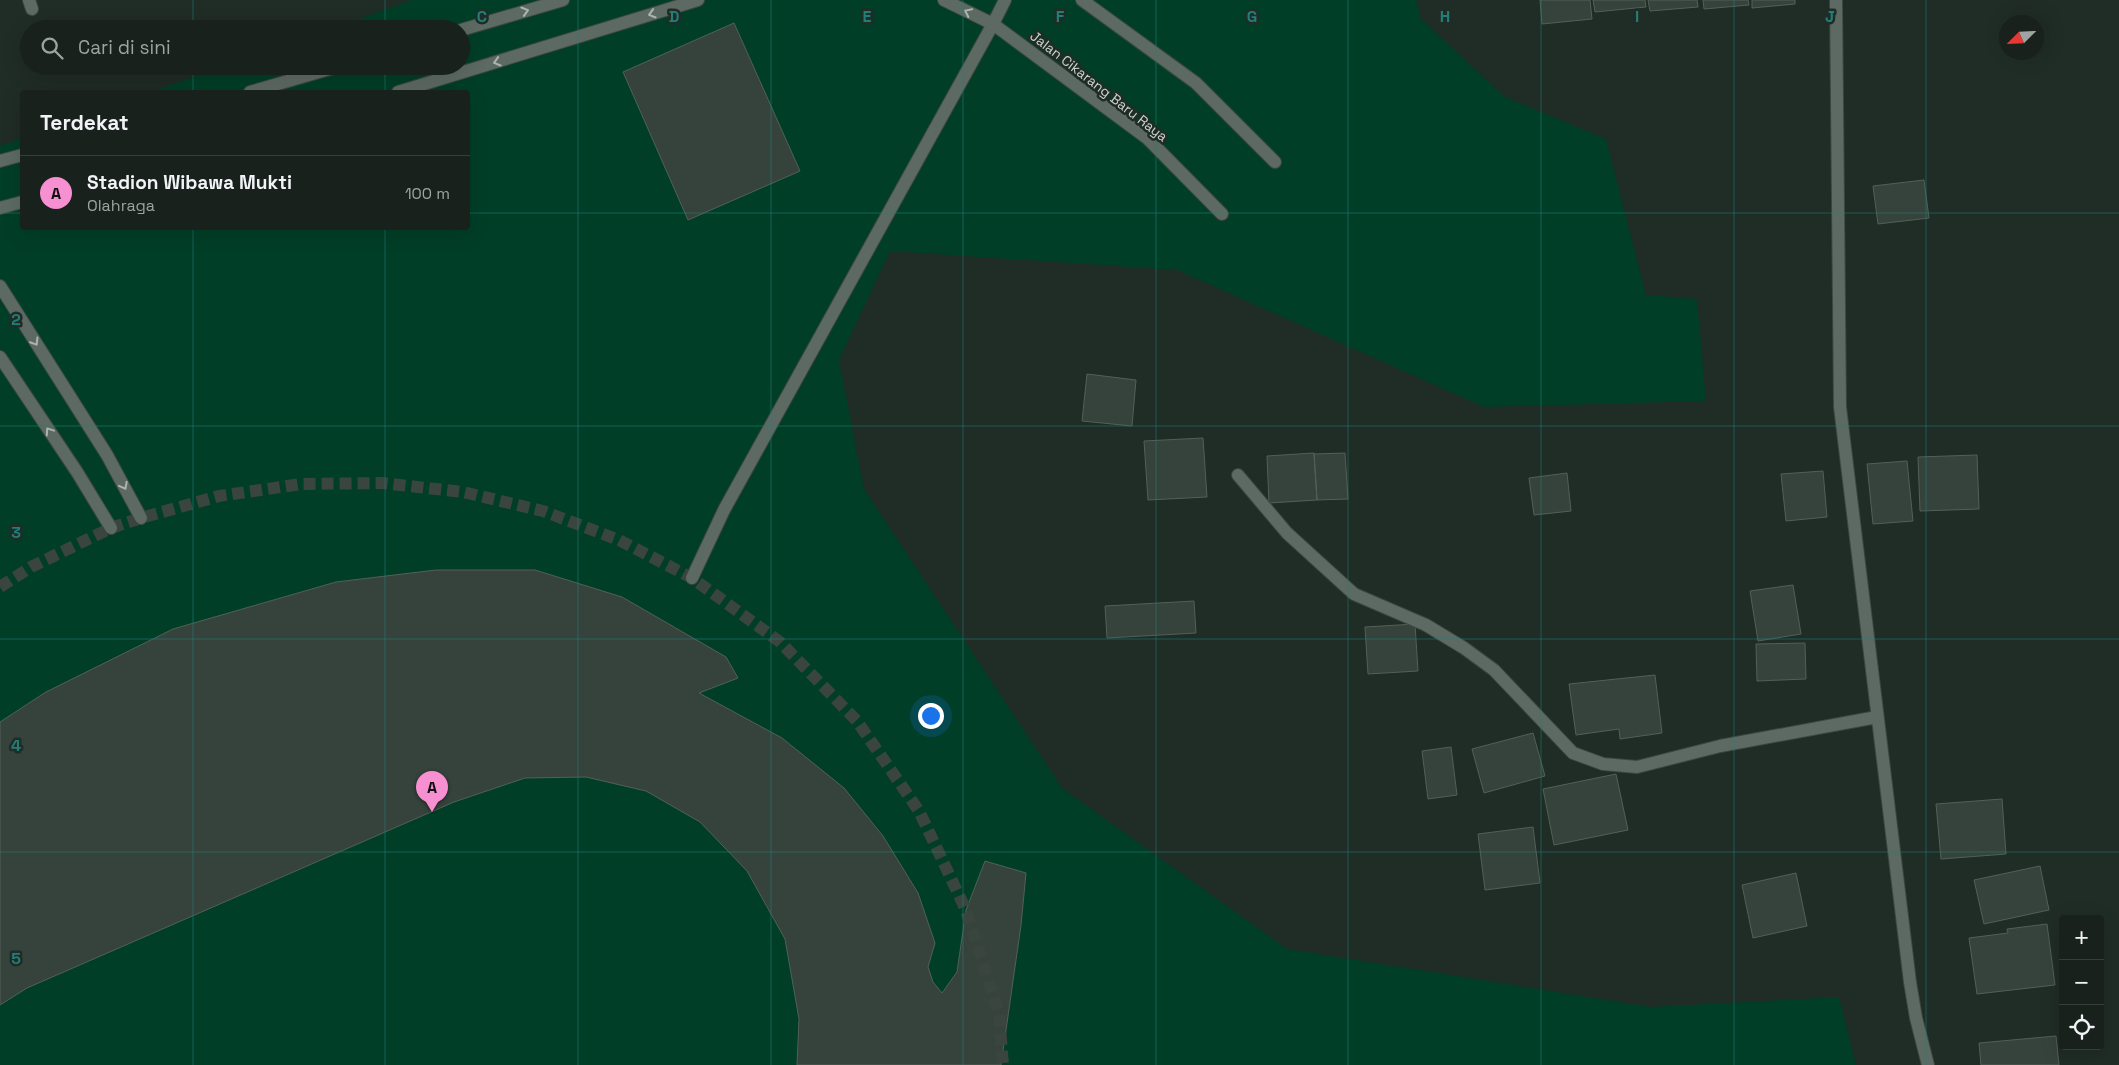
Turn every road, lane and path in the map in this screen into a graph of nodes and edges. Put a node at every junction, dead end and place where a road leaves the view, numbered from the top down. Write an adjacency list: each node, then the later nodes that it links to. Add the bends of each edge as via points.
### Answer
1 (563, 0): 8 (street, one-way to 1)
2 (698, 0): 9 (street, one-way to 9)
3 (944, 0): 7 (street, Jalan Cikarang Baru Raya, one-way to 3)
4 (1004, 0): 7 (street)
5 (1082, 0): 16 (street, via 1196,83)
6 (1836, 0): 26 (street, via 1840,408)
7 (993, 24): 19 (street, Jalan Cikarang Baru Raya, via 1148,139); 25 (street, via 724,510)
8 (470, 27)
9 (470, 70)
10 (309, 75): 12 (street)
11 (453, 75): 13 (street, one-way to 13)
12 (257, 90)
13 (405, 90)
14 (20, 156): 15 (street)
15 (0, 161)
16 (1274, 162)
17 (20, 203): 18 (street)
18 (0, 208)
19 (1222, 214)
20 (0, 286): 23 (street, one-way to 23, via 107,455)
21 (0, 357): 24 (street, one-way to 21)
22 (1238, 475): 26 (street, via 1287,533 1354,594 1426,625 1464,648 1494,670 1573,753 1603,764 1637,767 1720,746)
23 (141, 518)
24 (111, 528)
25 (692, 578)
26 (1877, 717): 27 (street, via 1910,982)
27 (1928, 1065)

